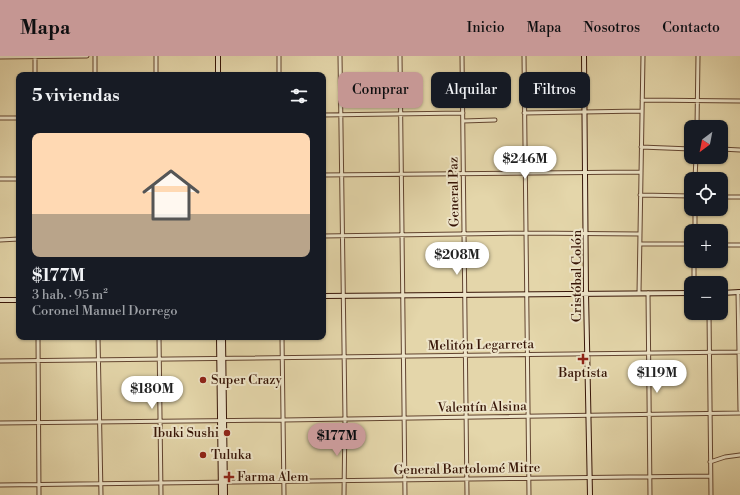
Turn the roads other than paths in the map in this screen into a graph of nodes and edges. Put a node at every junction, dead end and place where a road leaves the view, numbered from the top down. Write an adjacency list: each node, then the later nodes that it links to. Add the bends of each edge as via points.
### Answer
1 (35, 56): 2 (street); 14 (street); 15 (street)
2 (87, 56)
3 (95, 56): 16 (street)
4 (156, 56): 17 (street)
5 (218, 56): 18 (street)
6 (279, 56): 19 (street)
7 (340, 56): 27 (street)
8 (400, 56): 28 (street)
9 (462, 56): 25 (street, General Paz)
10 (524, 56): 26 (street)
11 (584, 56): 24 (street, Cristóbal Colón)
12 (643, 56): 20 (street)
13 (698, 56): 21 (street)
14 (0, 57)
15 (35, 72)
16 (95, 72)
17 (156, 72)
18 (218, 72)
19 (279, 72)
20 (642, 100): 21 (street); 23 (street)
21 (698, 101): 22 (street); 33 (street)
22 (740, 101)
23 (641, 111): 24 (street); 35 (street)
24 (585, 112): 26 (street); 39 (street, Cristóbal Colón)
25 (463, 113): 28 (street); 34 (street, General Paz)
26 (524, 113): 41 (street)
27 (340, 114): 28 (street); 29 (street); 44 (street)
28 (401, 114): 42 (street)
29 (326, 115)
30 (0, 118): 31 (street)
31 (16, 118)
32 (495, 120): 34 (street)
33 (697, 120)
34 (463, 121): 43 (street, General Paz)
35 (641, 148): 36 (street); 40 (street)
36 (684, 149)
37 (728, 149): 38 (street)
38 (740, 150)
39 (586, 172): 40 (street); 41 (street); 53 (street, Cristóbal Colón)
40 (640, 172): 48 (street)
41 (525, 173): 43 (street); 52 (street)
42 (401, 174): 43 (street); 44 (street); 56 (street)
43 (464, 174): 54 (street, General Paz)
44 (341, 175): 45 (street); 58 (street)
45 (326, 176)
46 (0, 179): 47 (street)
47 (16, 179)
48 (640, 196): 49 (street); 55 (street)
49 (684, 196)
50 (728, 197): 51 (street)
51 (740, 198)
52 (526, 233): 53 (street); 54 (street); 71 (street)
53 (586, 233): 55 (street); 72 (street, Cristóbal Colón)
54 (464, 234): 56 (street); 70 (street, General Paz)
55 (640, 234): 61 (street)
56 (402, 235): 58 (street); 73 (street)
57 (326, 236): 58 (street)
58 (342, 236): 75 (street)
59 (0, 240): 60 (street)
60 (16, 240)
61 (640, 244): 62 (street); 66 (street)
62 (684, 244)
63 (728, 245): 64 (street)
64 (740, 245)
65 (739, 292): 69 (street); 85 (street)
66 (639, 293): 67 (street); 72 (street)
67 (648, 293): 68 (street); 89 (street)
68 (684, 293)
69 (728, 293)
70 (465, 294): 71 (street); 73 (street); 90 (street, General Paz)
71 (526, 294): 72 (street); 87 (street)
72 (586, 294): 88 (street, Cristóbal Colón)
73 (402, 295): 75 (street); 93 (street)
74 (326, 296): 75 (street)
75 (343, 296): 92 (street)
76 (0, 300): 77 (street)
77 (16, 300)
78 (709, 320): 86 (street)
79 (38, 340): 95 (street)
80 (98, 340): 96 (street)
81 (159, 340): 97 (street)
82 (219, 340): 94 (street)
83 (223, 340): 94 (street)
84 (282, 340): 91 (street)
85 (740, 352): 86 (street, Melitón Legarreta); 99 (street)
86 (709, 353): 89 (street, Melitón Legarreta); 101 (street)
87 (527, 354): 88 (street, Melitón Legarreta); 90 (street, Melitón Legarreta); 104 (street)
88 (588, 354): 89 (street, Melitón Legarreta); 102 (street, Cristóbal Colón)
89 (649, 354): 103 (street)
90 (466, 356): 93 (street, Melitón Legarreta); 106 (street, General Paz)
91 (282, 357): 92 (street, Melitón Legarreta); 94 (street, Melitón Legarreta); 109 (street)
92 (343, 357): 93 (street, Melitón Legarreta); 107 (street)
93 (404, 357): 105 (street)
94 (221, 358): 97 (street, Melitón Legarreta); 108 (street)
95 (38, 360): 96 (street, Melitón Legarreta); 98 (street, Melitón Legarreta); 112 (street)
96 (99, 360): 97 (street, Melitón Legarreta); 113 (street)
97 (159, 360): 110 (street)
98 (0, 361)
99 (740, 410)
100 (740, 413): 101 (street, Valentín Alsina)
101 (710, 414): 103 (street, Valentín Alsina); 115 (street)
102 (589, 415): 103 (street, Valentín Alsina); 104 (street, Valentín Alsina); 119 (street, Cristóbal Colón)
103 (650, 415): 117 (street)
104 (528, 416): 106 (street, Valentín Alsina); 118 (street)
105 (404, 418): 106 (street, Valentín Alsina); 107 (street, Valentín Alsina); 120 (street)
106 (467, 418): 121 (street, General Paz)
107 (345, 419): 109 (street, Valentín Alsina); 122 (street)
108 (222, 420): 109 (street, Valentín Alsina); 110 (street, Valentín Alsina); 123 (street)
109 (284, 420): 124 (street)
110 (160, 421): 113 (street, Valentín Alsina); 125 (street)
111 (0, 422): 112 (street, Valentín Alsina)
112 (38, 422): 113 (street, Valentín Alsina); 127 (street)
113 (99, 422): 126 (street)
114 (740, 455): 115 (street)
115 (710, 462): 116 (street)
116 (710, 476): 117 (street, General Bartolomé Mitre); 141 (street)
117 (650, 477): 119 (street, General Bartolomé Mitre); 140 (street)
118 (528, 478): 119 (street, General Bartolomé Mitre); 121 (street, General Bartolomé Mitre); 138 (street)
119 (590, 478): 139 (street, Cristóbal Colón)
120 (405, 479): 121 (street, General Bartolomé Mitre); 122 (street, General Bartolomé Mitre); 136 (street)
121 (467, 479): 137 (street, General Paz)
122 (344, 480): 124 (street, General Bartolomé Mitre); 135 (street)
123 (223, 481): 124 (street, General Bartolomé Mitre); 125 (street, General Bartolomé Mitre); 132 (street); 133 (street)
124 (284, 481): 134 (street)
125 (160, 482): 126 (street, General Bartolomé Mitre); 131 (street)
126 (100, 483): 127 (street, General Bartolomé Mitre); 130 (street)
127 (39, 484): 128 (street, General Bartolomé Mitre); 129 (street)
128 (0, 485)
129 (39, 495)
130 (101, 495)
131 (161, 495)
132 (221, 495)
133 (225, 495)
134 (284, 495)
135 (344, 495)
136 (405, 495)
137 (467, 495)
138 (529, 495)
139 (590, 495)
140 (650, 495)
141 (711, 495)

